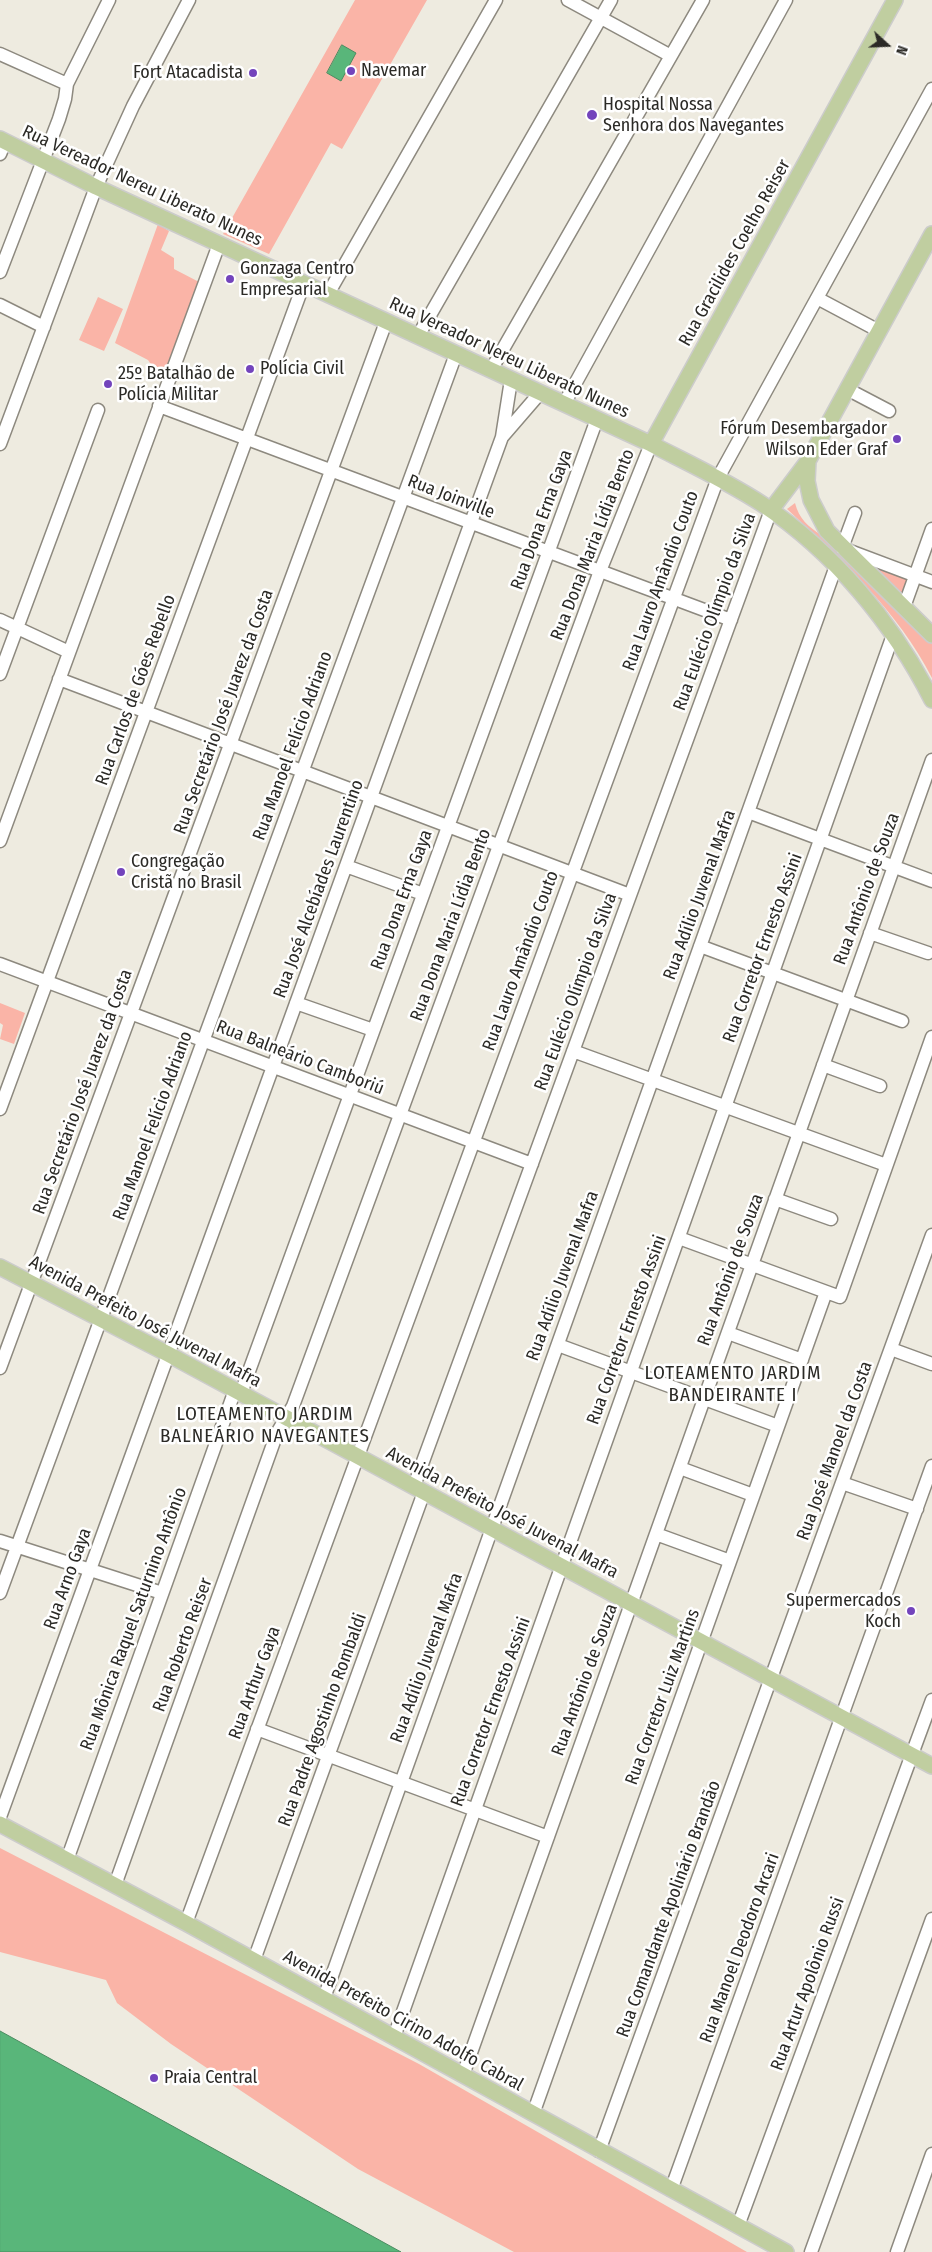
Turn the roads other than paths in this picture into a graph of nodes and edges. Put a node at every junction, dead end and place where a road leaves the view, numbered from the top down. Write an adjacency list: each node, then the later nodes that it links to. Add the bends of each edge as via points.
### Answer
1 (109, 0): 12 (street)
2 (189, 0): 16 (street, via 133,106)
3 (496, 0): 21 (street)
4 (568, 0): 9 (street)
5 (611, 0): 9 (street)
6 (703, 0): 11 (street)
7 (786, 0): 33 (street)
8 (895, 0): 41 (main road, Rua Gracilides Coelho Reiser)
9 (601, 18): 11 (street); 27 (street)
10 (0, 54): 12 (street)
11 (670, 56): 29 (street)
12 (67, 84): 15 (street, via 65,99)
13 (932, 89): 22 (street, Rua Lauro Amândio Couto)
14 (2, 145): 15 (main road, Rua Vereador Nereu Liberato Nunes)
15 (42, 160): 16 (main road, Rua Vereador Nereu Liberato Nunes); 19 (street)
16 (96, 187): 18 (main road, Rua Vereador Nereu Liberato Nunes); 25 (street)
17 (932, 234): 26 (main road)
18 (219, 244): 20 (main road, Rua Vereador Nereu Liberato Nunes); 34 (street)
19 (0, 272)
20 (304, 284): 21 (main road, Rua Vereador Nereu Liberato Nunes); 39 (street, Rua Carlos de Góes Rebello)
21 (328, 294): 24 (main road, Rua Vereador Nereu Liberato Nunes)
22 (817, 298): 26 (street); 44 (street, Rua Lauro Amândio Couto)
23 (0, 305): 25 (street)
24 (386, 322): 27 (main road, Rua Vereador Nereu Liberato Nunes); 43 (street, Rua Secretário José Juarez da Costa)
25 (44, 327): 40 (street)
26 (879, 331): 31 (main road)
27 (418, 336): 28 (main road, Rua Vereador Nereu Liberato Nunes)
28 (456, 354): 29 (main road, Rua Vereador Nereu Liberato Nunes); 45 (street, Rua Manoel Felício Adriano)
29 (491, 370): 30 (main road, Rua Vereador Nereu Liberato Nunes)
30 (512, 380): 32 (main road, Rua Vereador Nereu Liberato Nunes); 38 (street, Rua José Alcebíades Laurentino)
31 (847, 389): 36 (street); 42 (main road)
32 (540, 393): 33 (main road, Rua Vereador Nereu Liberato Nunes); 38 (street, Rua José Alcebíades Laurentino)
33 (564, 404): 37 (main road, Rua Vereador Nereu Liberato Nunes)
34 (160, 406): 39 (street, Rua Joinville); 63 (street)
35 (98, 410): 60 (street)
36 (889, 411)
37 (597, 419): 41 (main road, Rua Vereador Nereu Liberato Nunes); 51 (street, Rua Dona Erna Gaya)
38 (502, 436): 48 (street, Rua José Alcebíades Laurentino)
39 (247, 439): 43 (street, Rua Joinville); 67 (street, Rua Carlos de Góes Rebello)
40 (0, 444)
41 (651, 444): 44 (main road, Rua Vereador Nereu Liberato Nunes); 53 (street, Rua Dona Maria Lídia Bento)
42 (808, 461): 46 (main road); 50 (main road, via 811,500 827,531)
43 (331, 470): 45 (street, Rua Joinville); 68 (street, Rua Secretário José Juarez da Costa)
44 (718, 478): 46 (main road, Rua Vereador Nereu Liberato Nunes); 56 (street, Rua Lauro Amândio Couto)
45 (403, 497): 48 (street, Rua Joinville); 70 (street, Rua Manoel Felício Adriano)
46 (771, 510): 52 (main road, Rua Vereador Nereu Liberato Nunes); 59 (street, Rua Eulécio Olímpio da Silva)
47 (855, 513): 50 (street)
48 (471, 523): 51 (street, Rua Joinville); 71 (street, Rua José Alcebíades Laurentino)
49 (932, 529): 54 (street)
50 (842, 548): 54 (street); 57 (main road)
51 (549, 552): 53 (street, Rua Joinville); 73 (street, Rua Dona Erna Gaya)
52 (836, 566): 61 (main road, Rua Vereador Nereu Liberato Nunes); 72 (street, Rua Adílio Juvenal Mafra)
53 (600, 571): 56 (street, Rua Joinville); 76 (street, Rua Dona Maria Lídia Bento)
54 (915, 576): 55 (street); 57 (street)
55 (932, 582)
56 (673, 599): 59 (street, Rua Joinville); 79 (street, Rua Lauro Amândio Couto)
57 (904, 607): 62 (main road)
58 (0, 620): 60 (street)
59 (731, 620): 82 (street, Rua Eulécio Olímpio da Silva)
60 (17, 628): 63 (street); 64 (street)
61 (893, 635): 66 (main road, Rua Vereador Nereu Liberato Nunes); 74 (street, Rua Corretor Ernesto Assini)
62 (932, 635)
63 (69, 652): 65 (street)
64 (0, 674)
65 (59, 679): 67 (street); 75 (street)
66 (932, 700)
67 (146, 712): 68 (street); 88 (street, Rua Carlos de Góes Rebello)
68 (230, 744): 70 (street); 91 (street, Rua Secretário José Juarez da Costa)
69 (932, 760): 78 (street, Rua Antônio de Souza)
70 (302, 771): 71 (street); 95 (street, Rua Manoel Felício Adriano)
71 (371, 797): 73 (street); 77 (street, Rua José Alcebíades Laurentino)
72 (748, 812): 74 (street); 84 (street, Rua Adílio Juvenal Mafra)
73 (448, 826): 76 (street); 81 (street, Rua Dona Erna Gaya)
74 (821, 839): 78 (street); 87 (street, Rua Corretor Ernesto Assini)
75 (0, 840)
76 (499, 846): 79 (street); 104 (street, Rua Dona Maria Lídia Bento)
77 (346, 866): 81 (street); 90 (street, Rua José Alcebíades Laurentino)
78 (894, 866): 80 (street); 83 (street, Rua Antônio de Souza)
79 (572, 873): 82 (street); 106 (street, Rua Lauro Amândio Couto)
80 (932, 880)
81 (423, 894): 93 (street, Rua Dona Erna Gaya)
82 (630, 895): 96 (street, Rua Eulécio Olímpio da Silva)
83 (870, 933): 85 (street); 89 (street, Rua Antônio de Souza)
84 (700, 946): 87 (street); 99 (street, Rua Adílio Juvenal Mafra)
85 (928, 953)
86 (0, 964): 88 (street, Rua Balneário Camboriú)
87 (773, 973): 89 (street); 102 (street, Rua Corretor Ernesto Assini)
88 (47, 982): 91 (street, Rua Balneário Camboriú); 103 (street, Rua Carlos de Góes Rebello)
89 (846, 1000): 92 (street); 97 (street, Rua Antônio de Souza)
90 (296, 1003): 93 (street); 98 (street, Rua José Alcebíades Laurentino)
91 (131, 1013): 95 (street, Rua Balneário Camboriú); 115 (street, Rua Secretário José Juarez da Costa)
92 (902, 1021)
93 (373, 1030): 101 (street, Rua Dona Erna Gaya)
94 (932, 1037): 108 (street)
95 (203, 1040): 98 (street, Rua Balneário Camboriú); 117 (street, Rua Manoel Felício Adriano)
96 (574, 1051): 99 (street); 107 (street, Rua Eulécio Olímpio da Silva)
97 (823, 1065): 100 (street); 105 (street, Rua Antônio de Souza)
98 (273, 1066): 101 (street, Rua Balneário Camboriú); 121 (street, Rua José Alcebíades Laurentino)
99 (652, 1079): 102 (street); 119 (street, Rua Adílio Juvenal Mafra)
100 (880, 1086)
101 (350, 1095): 104 (street, Rua Balneário Camboriú); 126 (street, Rua Dona Erna Gaya)
102 (726, 1106): 105 (street); 112 (street, Rua Corretor Ernesto Assini)
103 (0, 1109)
104 (400, 1114): 106 (street, Rua Balneário Camboriú); 128 (street, Rua Dona Maria Lídia Bento)
105 (799, 1133): 108 (street); 109 (street, Rua Antônio de Souza)
106 (474, 1142): 107 (street, Rua Balneário Camboriú); 130 (street, Rua Lauro Amândio Couto)
107 (532, 1164): 134 (street, Rua Eulécio Olímpio da Silva)
108 (886, 1166): 116 (street, via 840,1297)
109 (775, 1199): 110 (street); 113 (street, Rua Antônio de Souza)
110 (831, 1219)
111 (932, 1235): 120 (street, Rua José Manoel da Costa)
112 (679, 1238): 113 (street); 125 (street, Rua Corretor Ernesto Assini)
113 (752, 1265): 116 (street); 118 (street, Rua Antônio de Souza)
114 (0, 1267): 115 (main road, Avenida Prefeito José Juvenal Mafra)
115 (31, 1283): 117 (main road, Avenida Prefeito José Juvenal Mafra); 124 (street, Rua Secretário José Juarez da Costa)
116 (826, 1292): 122 (street, Rua Corretor Luiz Martins)
117 (101, 1319): 121 (main road, Avenida Prefeito José Juvenal Mafra); 140 (street, Rua Manoel Felício Adriano)
118 (728, 1333): 122 (street); 127 (street, Rua Antônio de Souza)
119 (558, 1345): 125 (street); 137 (street, Rua Adílio Juvenal Mafra)
120 (891, 1349): 123 (street); 133 (street, Rua José Manoel da Costa)
121 (168, 1354): 126 (main road, Avenida Prefeito José Juvenal Mafra); 143 (street, Rua Arno Gaya)
122 (802, 1360): 129 (street, Rua Corretor Luiz Martins)
123 (932, 1364)
124 (0, 1368)
125 (631, 1372): 127 (street); 142 (street, Rua Corretor Ernesto Assini)
126 (238, 1391): 128 (main road, Avenida Prefeito José Juvenal Mafra); 145 (street, Rua Mônica Raquel Saturnino Antônio)
127 (704, 1399): 129 (street); 132 (street, Rua Antônio de Souza)
128 (287, 1418): 130 (main road, Avenida Prefeito José Juvenal Mafra); 161 (street, Rua Roberto Reiser, via 277,1433)
129 (778, 1426): 135 (street, Rua Corretor Luiz Martins)
130 (358, 1456): 134 (main road, Avenida Prefeito José Juvenal Mafra); 151 (street, Rua Arthur Gaya)
131 (932, 1466): 136 (street, Rua Manoel Deodoro Arcari)
132 (680, 1468): 135 (street); 138 (street, Rua Antônio de Souza)
133 (842, 1483): 136 (street); 148 (street, Rua José Manoel da Costa)
134 (419, 1489): 137 (main road, Avenida Prefeito José Juvenal Mafra); 153 (street, Rua Padre Agostinho Rombaldi)
135 (754, 1494): 141 (street, Rua Corretor Luiz Martins)
136 (916, 1509): 150 (street, Rua Manoel Deodoro Arcari)
137 (492, 1528): 142 (main road, Avenida Prefeito José Juvenal Mafra); 155 (street, Rua Adílio Juvenal Mafra)
138 (656, 1534): 141 (street); 146 (street, Rua Antônio de Souza)
139 (0, 1541): 140 (street)
140 (17, 1547): 143 (street); 144 (street, Rua Manoel Felício Adriano)
141 (730, 1561): 147 (street, Rua Corretor Luiz Martins)
142 (562, 1566): 146 (main road, Avenida Prefeito José Juvenal Mafra); 156 (street, Rua Corretor Ernesto Assini)
143 (90, 1570): 145 (street); 157 (street, Rua Arno Gaya)
144 (0, 1593)
145 (162, 1594): 160 (street, Rua Mônica Raquel Saturnino Antônio)
146 (631, 1603): 147 (main road, Avenida Prefeito José Juvenal Mafra); 159 (street, Rua Antônio de Souza)
147 (701, 1641): 148 (main road, Avenida Prefeito José Juvenal Mafra); 168 (street, Rua Corretor Luiz Martins)
148 (771, 1679): 150 (main road, Avenida Prefeito José Juvenal Mafra); 169 (street, Rua Comandante Apolinário Brandão)
149 (932, 1700): 152 (street, Rua Artur Apolônio Russi)
150 (841, 1717): 152 (main road, Avenida Prefeito José Juvenal Mafra); 171 (street, Rua Manoel Deodoro Arcari)
151 (257, 1729): 153 (street); 163 (street, Rua Arthur Gaya)
152 (912, 1755): 154 (main road, Avenida Prefeito José Juvenal Mafra); 172 (street, Rua Artur Apolônio Russi)
153 (329, 1756): 155 (street); 164 (street, Rua Padre Agostinho Rombaldi)
154 (932, 1766)
155 (401, 1782): 156 (street); 165 (street, Rua Adílio Juvenal Mafra)
156 (475, 1810): 159 (street); 166 (street, Rua Corretor Ernesto Assini)
157 (0, 1817)
158 (0, 1824): 160 (main road, Avenida Prefeito Cirino Adolfo Cabral)
159 (548, 1837): 167 (street, Rua Antônio de Souza)
160 (67, 1860): 161 (main road, Avenida Prefeito Cirino Adolfo Cabral)
161 (115, 1885): 163 (main road, Avenida Prefeito Cirino Adolfo Cabral)
162 (932, 1919): 174 (street)
163 (186, 1923): 164 (main road, Avenida Prefeito Cirino Adolfo Cabral)
164 (254, 1960): 165 (main road, Avenida Prefeito Cirino Adolfo Cabral)
165 (324, 1998): 166 (main road, Avenida Prefeito Cirino Adolfo Cabral)
166 (394, 2037): 167 (main road, Avenida Prefeito Cirino Adolfo Cabral)
167 (463, 2075): 168 (main road, Avenida Prefeito Cirino Adolfo Cabral)
168 (533, 2114): 169 (main road, Avenida Prefeito Cirino Adolfo Cabral)
169 (599, 2151): 171 (main road, Avenida Prefeito Cirino Adolfo Cabral)
170 (932, 2154): 175 (street)
171 (671, 2190): 172 (main road, Avenida Prefeito Cirino Adolfo Cabral)
172 (738, 2226): 173 (main road, Avenida Prefeito Cirino Adolfo Cabral)
173 (786, 2252)
174 (811, 2252)
175 (897, 2252)

